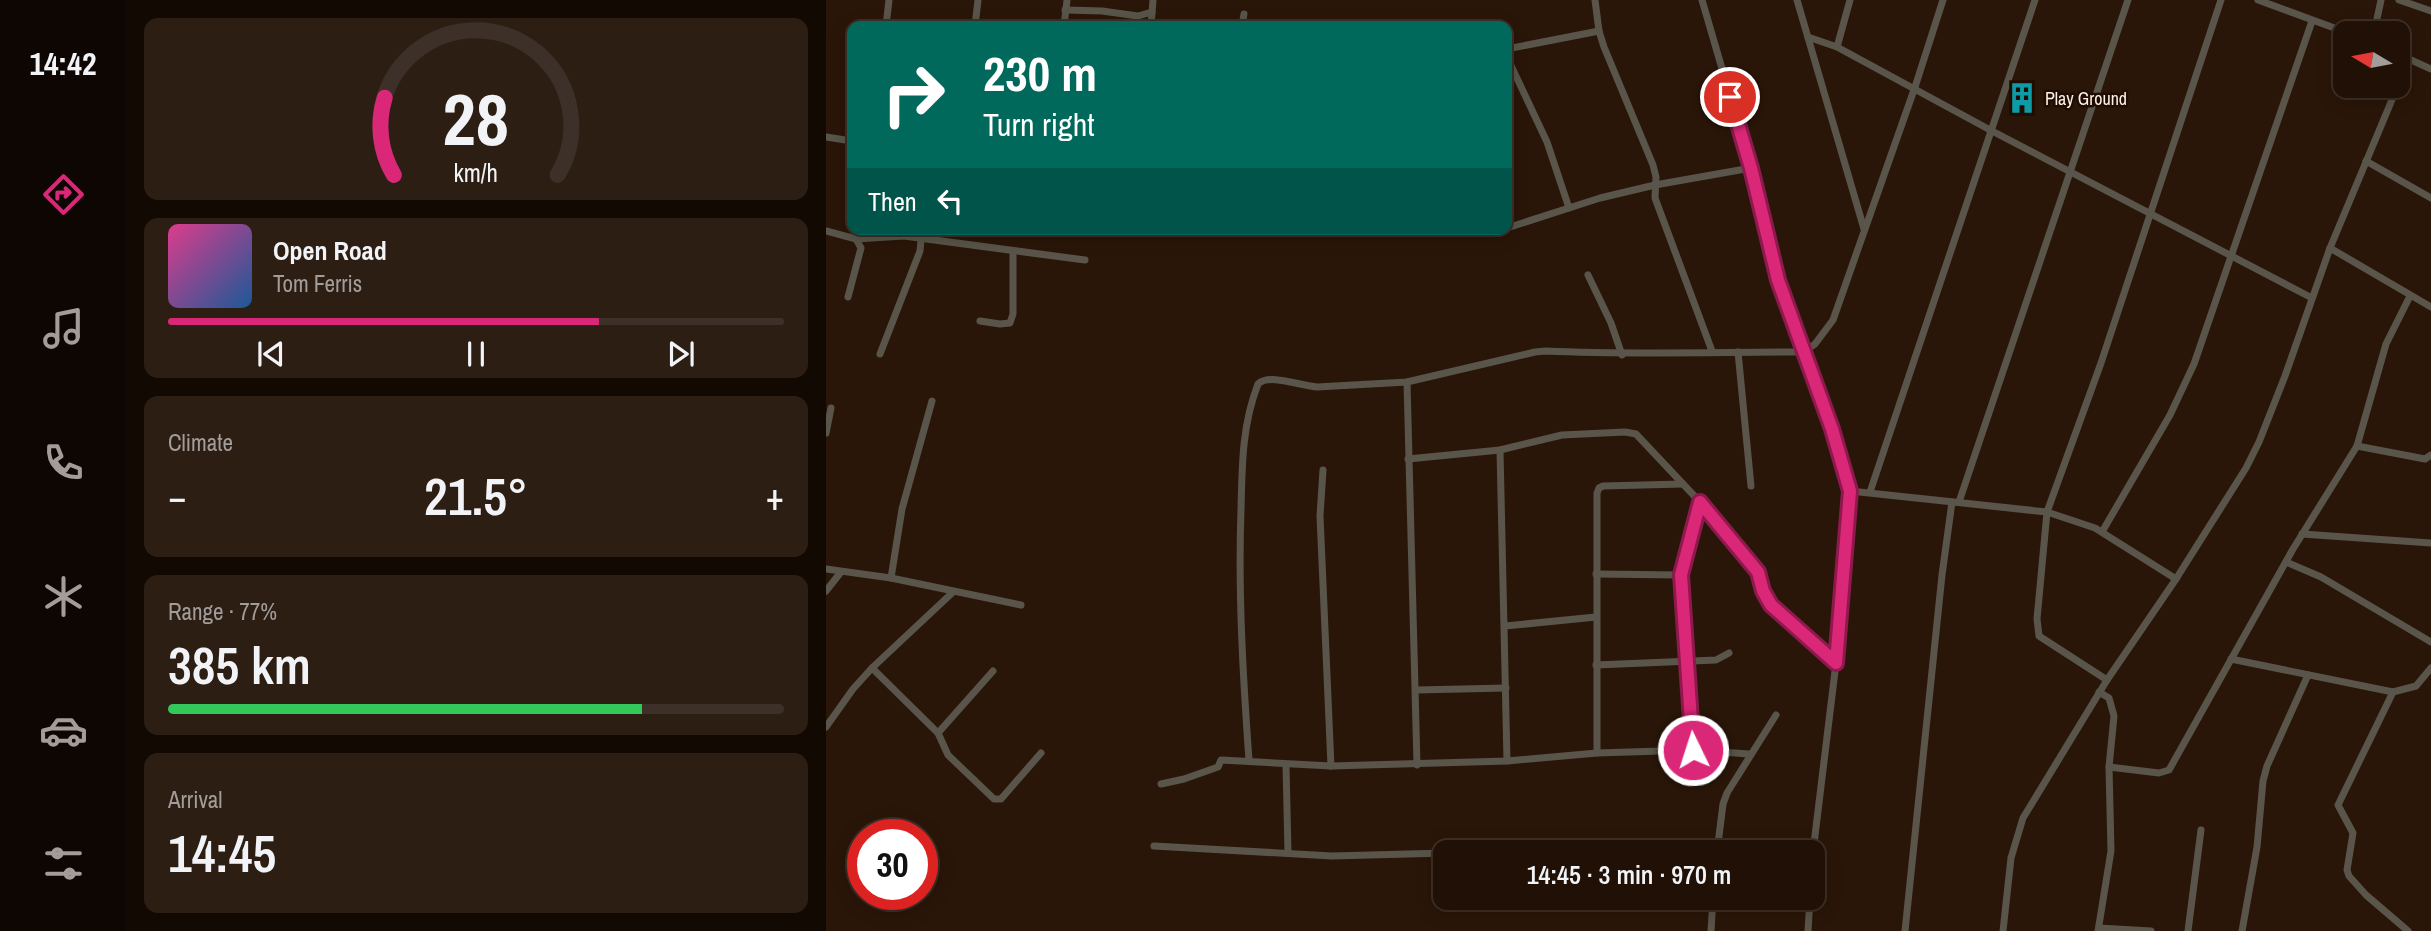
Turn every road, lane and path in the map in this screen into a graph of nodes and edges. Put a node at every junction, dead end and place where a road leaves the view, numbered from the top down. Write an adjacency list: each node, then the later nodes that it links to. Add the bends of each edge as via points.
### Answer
1 (889, 0): 22 (street)
2 (978, 0): 23 (street)
3 (1067, 0): 17 (street)
4 (1153, 0): 19 (street)
5 (1595, 0): 31 (street)
6 (1702, 0): 44 (street)
7 (1797, 0): 32 (street)
8 (1850, 0): 33 (street)
9 (1942, 0): 38 (street)
10 (2035, 0): 40 (street)
11 (2128, 0): 45 (street)
12 (2221, 0): 49 (street)
13 (2258, 0): 16 (street)
14 (2381, 0): 29 (street)
15 (2399, 0): 18 (street)
16 (2283, 4): 28 (street)
17 (1065, 10): 21 (street); 24 (street)
18 (2431, 11)
19 (1152, 12): 21 (street); 26 (street)
20 (1244, 14): 27 (street)
21 (1138, 16): 25 (street)
22 (887, 21)
23 (976, 21)
24 (1064, 21)
25 (1144, 21)
26 (1151, 21)
27 (1243, 21)
28 (2312, 21): 30 (street); 58 (street)
29 (2377, 21)
30 (2333, 28)
31 (1599, 31): 34 (street); 46 (street, via 1653,164)
32 (1808, 37): 33 (street); 51 (street)
33 (1837, 47): 38 (street)
34 (1512, 48)
35 (2410, 59): 37 (street)
36 (1512, 67): 48 (street, via 1548,142)
37 (2431, 69)
38 (1915, 88): 40 (street); 51 (street)
39 (2393, 98): 43 (street)
40 (1992, 131): 45 (street); 83 (street)
41 (826, 137): 42 (street)
42 (847, 140)
43 (2366, 161): 47 (street); 56 (street)
44 (1751, 168): 46 (street); 68 (street, via 1778,280)
45 (2070, 172): 49 (street); 85 (street)
46 (1655, 185): 48 (street); 66 (street, via 1655,198)
47 (2431, 198)
48 (1569, 208): 50 (street)
49 (2150, 214): 58 (street); 86 (street)
50 (1512, 226)
51 (1864, 230): 68 (street, via 1833,320)
52 (826, 231): 54 (street)
53 (921, 235): 55 (street)
54 (856, 239): 55 (street, via 904,236); 62 (street, via 861,248)
55 (921, 240): 57 (street); 69 (street)
56 (2330, 248): 61 (street); 63 (street)
57 (1013, 251): 59 (street); 65 (street, via 1010,323)
58 (2230, 255): 63 (street); 87 (street, via 2182,391)
59 (1085, 260)
60 (1588, 275): 70 (street)
61 (2410, 296): 64 (street); 75 (street, via 2386,344)
62 (848, 297)
63 (2312, 298): 96 (street, via 2259,442)
64 (2431, 307)
65 (980, 321)
66 (1712, 351): 67 (street); 70 (street)
67 (1738, 352): 68 (street); 81 (street)
68 (1804, 352): 82 (street)
69 (880, 354)
70 (1622, 355): 71 (street, via 1535,352)
71 (1407, 382): 78 (street); 124 (street, via 1310,387 1269,378 1258,384 1243,444 1239,552)
72 (932, 401): 95 (street, via 902,509)
73 (831, 408): 74 (street)
74 (826, 433)
75 (2357, 446): 77 (street, via 2424,459); 88 (street)
76 (1500, 450): 78 (street); 80 (street, via 1562,435 1631,432 1640,436); 101 (street)
77 (2431, 455)
78 (1408, 459): 114 (street)
79 (1323, 470): 128 (street, via 1320,516)
80 (1683, 484): 84 (street); 93 (street, via 1599,488)
81 (1751, 486)
82 (1850, 491): 83 (street); 106 (street)
83 (1870, 492): 85 (street)
84 (1700, 502): 94 (street); 106 (street, via 1758,572 1771,605)
85 (1956, 502): 86 (street); 142 (street, via 1942,575)
86 (2048, 512): 87 (street); 112 (street, via 2039,636)
87 (2102, 532): 96 (street)
88 (2302, 534): 89 (street); 90 (street)
89 (2431, 543)
90 (2286, 562): 102 (street, via 2321,577); 104 (street)
91 (826, 569): 92 (street)
92 (841, 572): 95 (street); 97 (street)
93 (1596, 574): 94 (street); 100 (street)
94 (1681, 575): 105 (street)
95 (891, 579): 98 (street)
96 (2176, 579): 112 (street)
97 (826, 591)
98 (952, 593): 99 (street); 108 (street)
99 (1021, 606)
100 (1596, 617): 101 (street); 107 (street)
101 (1506, 626): 113 (street)
102 (2431, 642)
103 (1729, 653): 105 (street, via 1721,659)
104 (2231, 659): 111 (street); 129 (street, via 2169,770 2159,774)
105 (1687, 661): 107 (street); 120 (street)
106 (1836, 663): 133 (street)
107 (1596, 665): 122 (street)
108 (872, 668): 118 (street); 119 (street)
109 (2431, 668): 116 (street, via 2416,686)
110 (993, 671): 119 (street)
111 (2308, 675): 116 (street); 146 (street, via 2263,781)
112 (2107, 680): 115 (street)
113 (1506, 688): 114 (street); 125 (street)
114 (1416, 690): 127 (street)
115 (2099, 692): 129 (street, via 2109,698 2114,716); 143 (street, via 2023,818 2011,858)
116 (2393, 692): 147 (street, via 2338,805 2353,833 2349,876)
117 (1776, 715): 123 (street)
118 (826, 727)
119 (938, 733): 121 (street, via 948,755 994,799 1001,799)
120 (1693, 750): 122 (street); 123 (street)
121 (1041, 752)
122 (1597, 752): 125 (street)
123 (1749, 754): 132 (street, via 1723,804)
124 (1249, 760): 126 (street); 130 (street, via 1221,760 1218,767)
125 (1507, 761): 127 (street)
126 (1286, 765): 128 (street); 135 (street)
127 (1417, 765): 128 (street)
128 (1331, 766)
129 (2109, 767): 139 (street, via 2111,851)
130 (1161, 784)
131 (2202, 830): 145 (street)
132 (1718, 840)
133 (1814, 840)
134 (1154, 846): 135 (street)
135 (1288, 853): 136 (street)
136 (1433, 853)
137 (1712, 910): 140 (street)
138 (1809, 910): 141 (street)
139 (2099, 930): 144 (street)
140 (1711, 931)
141 (1808, 931)
142 (1905, 931)
143 (2003, 931)
144 (2151, 931)
145 (2188, 931)
146 (2242, 931)
147 (2408, 931)

